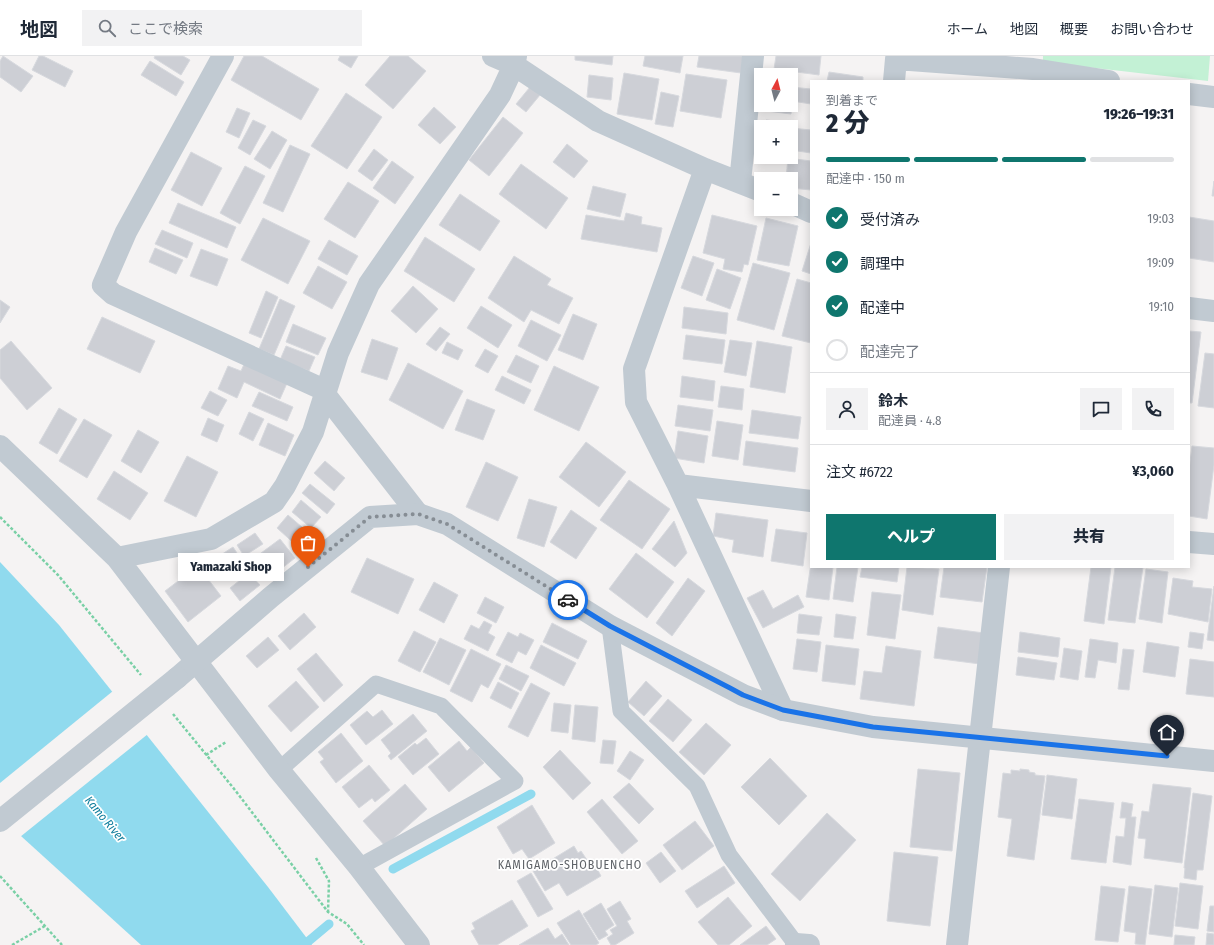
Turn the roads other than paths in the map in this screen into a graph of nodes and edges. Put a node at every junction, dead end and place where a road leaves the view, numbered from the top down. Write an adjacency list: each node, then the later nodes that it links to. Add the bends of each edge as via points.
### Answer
1 (224, 56): 17 (street, via 126,232 103,285 113,294 314,385)
2 (493, 56): 4 (street)
3 (753, 56): 11 (street)
4 (515, 60): 10 (street, via 598,121); 17 (street, via 500,95 369,284 338,353)
5 (1033, 69): 6 (street, via 896,60); 7 (street)
6 (894, 80)
7 (1103, 80)
8 (1190, 94): 9 (street)
9 (1214, 97)
10 (706, 169): 11 (street); 19 (street, via 634,369 636,402)
11 (740, 182): 12 (street)
12 (754, 187)
13 (798, 206): 14 (street)
14 (810, 212)
15 (1190, 308): 16 (street)
16 (1214, 311)
17 (325, 393): 21 (street); 24 (street, via 312,432 285,486 274,502 211,539)
18 (0, 446): 24 (street)
19 (678, 485): 20 (street); 28 (street)
20 (810, 502)
21 (418, 514): 26 (street, via 447,524); 27 (street, via 370,517 271,597)
22 (1190, 542): 23 (street)
23 (1214, 544)
24 (117, 558): 27 (street)
25 (999, 568): 29 (street)
26 (610, 626): 28 (street, via 743,695); 35 (lane, via 621,711 697,786 728,855)
27 (196, 663): 31 (street); 32 (street, bridge)
28 (783, 710): 29 (street, via 873,727)
29 (981, 737): 30 (street); 36 (street)
30 (1214, 761)
31 (279, 770): 33 (street); 33 (lane, via 376,684 441,706 515,781)
32 (0, 821)
33 (359, 867): 34 (street)
34 (420, 945)
35 (800, 945)
36 (957, 945)

